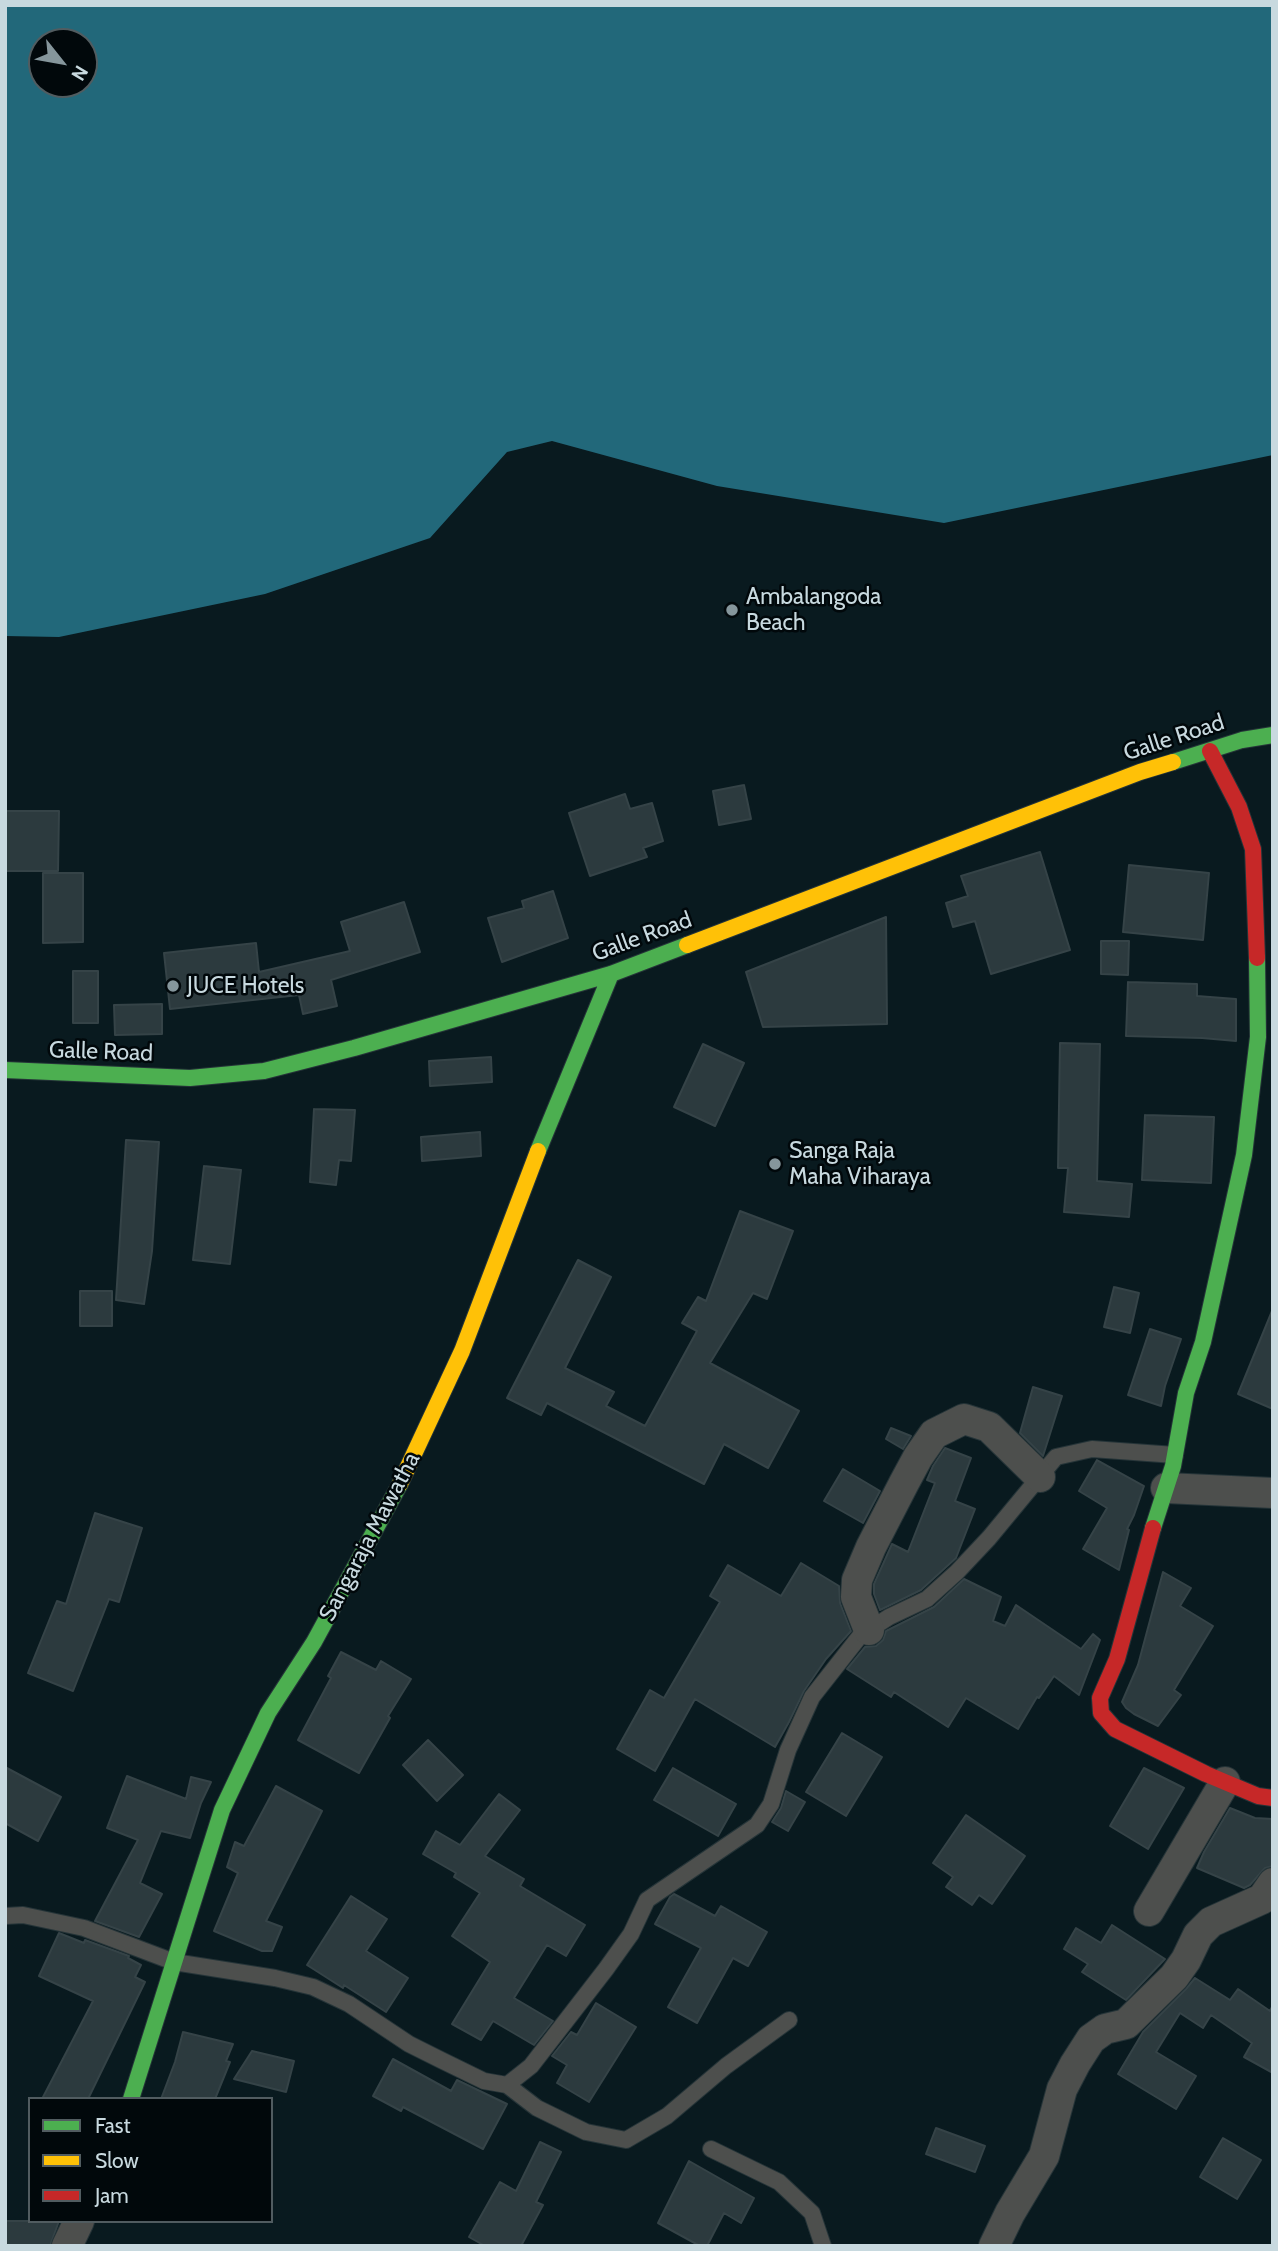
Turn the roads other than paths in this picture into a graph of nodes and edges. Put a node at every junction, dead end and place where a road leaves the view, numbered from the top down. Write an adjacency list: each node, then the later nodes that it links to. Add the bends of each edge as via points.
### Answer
1 (1273, 735): 2 (main road, Galle Road)
2 (1210, 751): 3 (main road, Galle Road, via 1140,772); 5 (main road, via 1253,849 1258,1037 1244,1155)
3 (611, 974): 4 (main road, Galle Road, via 264,1071 190,1078); 15 (main road, Sangaraja Mawatha, via 462,1351 419,1443 314,1642 268,1713 222,1810)
4 (5, 1070)
5 (1175, 1455): 6 (lane, via 1092,1449 1056,1458); 7 (main road)
6 (1040, 1477): 9 (lane, via 957,1572 927,1599); 9 (street, via 989,1427 964,1419 934,1434 904,1483 857,1580 856,1597)
7 (1166, 1488): 8 (street); 10 (main road, via 1117,1659 1100,1698 1101,1713 1115,1729)
8 (1273, 1493)
9 (869, 1630): 17 (lane, via 812,1697 771,1804 757,1825 647,1900 631,1934 606,1969 531,2066)
10 (1225, 1782): 11 (main road, via 1258,1797); 13 (street)
11 (1273, 1798)
12 (1273, 1883): 23 (street, via 1262,1899 1211,1922 1198,1935 1174,1978 1126,2024 1105,2029 1091,2039 1062,2089 1044,2156)
13 (1149, 1912)
14 (5, 1916): 15 (lane, via 23,1915 84,1928)
15 (174, 1962): 17 (lane, via 313,1987 349,2004 409,2044 484,2081); 18 (main road, Sangaraja Mawatha)
16 (789, 2020): 17 (lane, via 667,2116 626,2140 586,2132 537,2108)
17 (507, 2085)
18 (132, 2097)
19 (711, 2149): 22 (lane, via 779,2182 812,2213)
20 (78, 2223): 21 (street)
21 (67, 2246)
22 (823, 2246)
23 (995, 2246)

